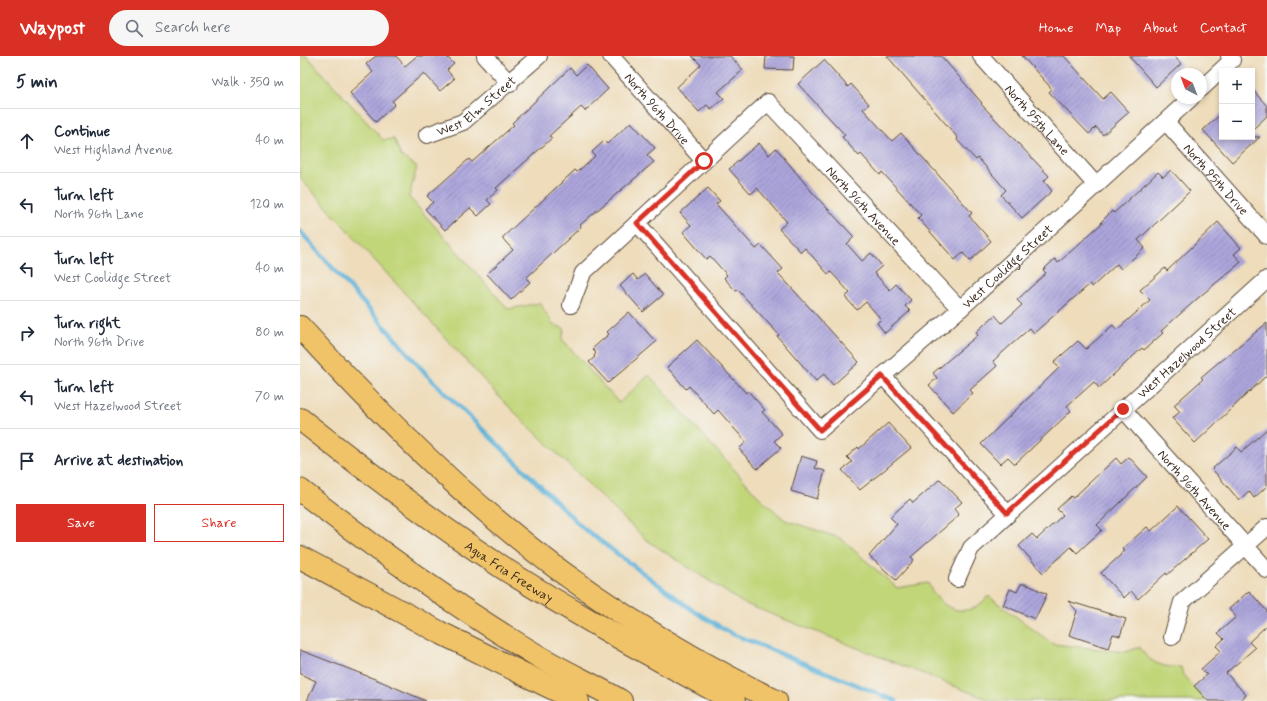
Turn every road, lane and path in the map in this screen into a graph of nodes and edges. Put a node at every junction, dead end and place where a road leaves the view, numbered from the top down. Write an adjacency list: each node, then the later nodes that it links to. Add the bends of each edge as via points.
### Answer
1 (484, 56): 7 (street)
2 (539, 56): 7 (street, West Elm Street)
3 (611, 56): 11 (street, North 96th Drive)
4 (980, 56): 12 (street, North 95th Lane)
5 (1230, 58): 6 (street)
6 (1207, 83)
7 (510, 84): 10 (street, West Elm Street, via 463,122)
8 (1185, 104): 9 (street, West Coolidge Street)
9 (1166, 122): 12 (street, West Coolidge Street); 14 (street, North 95th Drive)
10 (427, 135)
11 (704, 161): 13 (street); 17 (street, North 96th Avenue, via 768,102)
12 (1095, 184): 17 (street, West Coolidge Street)
13 (637, 223): 16 (street, via 583,273); 19 (street, West Coolidge Street, via 820,430)
14 (1267, 236)
15 (1267, 279): 20 (street, West Hazelwood Street)
16 (571, 305)
17 (960, 309): 19 (street, West Coolidge Street)
18 (300, 327): 33 (highway, via 399,431 502,525 596,596 639,624 720,672)
19 (882, 376): 23 (street)
20 (1123, 409): 23 (street, West Hazelwood Street); 25 (street, North 96th Avenue)
21 (300, 419): 32 (highway, Agua Fria Freeway, via 400,496 502,567 622,640)
22 (300, 490): 31 (highway, via 482,620 539,656)
23 (1007, 513): 28 (street, West Hazelwood Street, via 971,548)
24 (1267, 527): 25 (street)
25 (1246, 546): 27 (street, North 96th Avenue); 29 (street, via 1182,602)
26 (300, 557): 30 (highway, via 439,632)
27 (1267, 570)
28 (957, 579)
29 (1172, 637)
30 (578, 701)
31 (621, 701)
32 (734, 701)
33 (776, 701)

